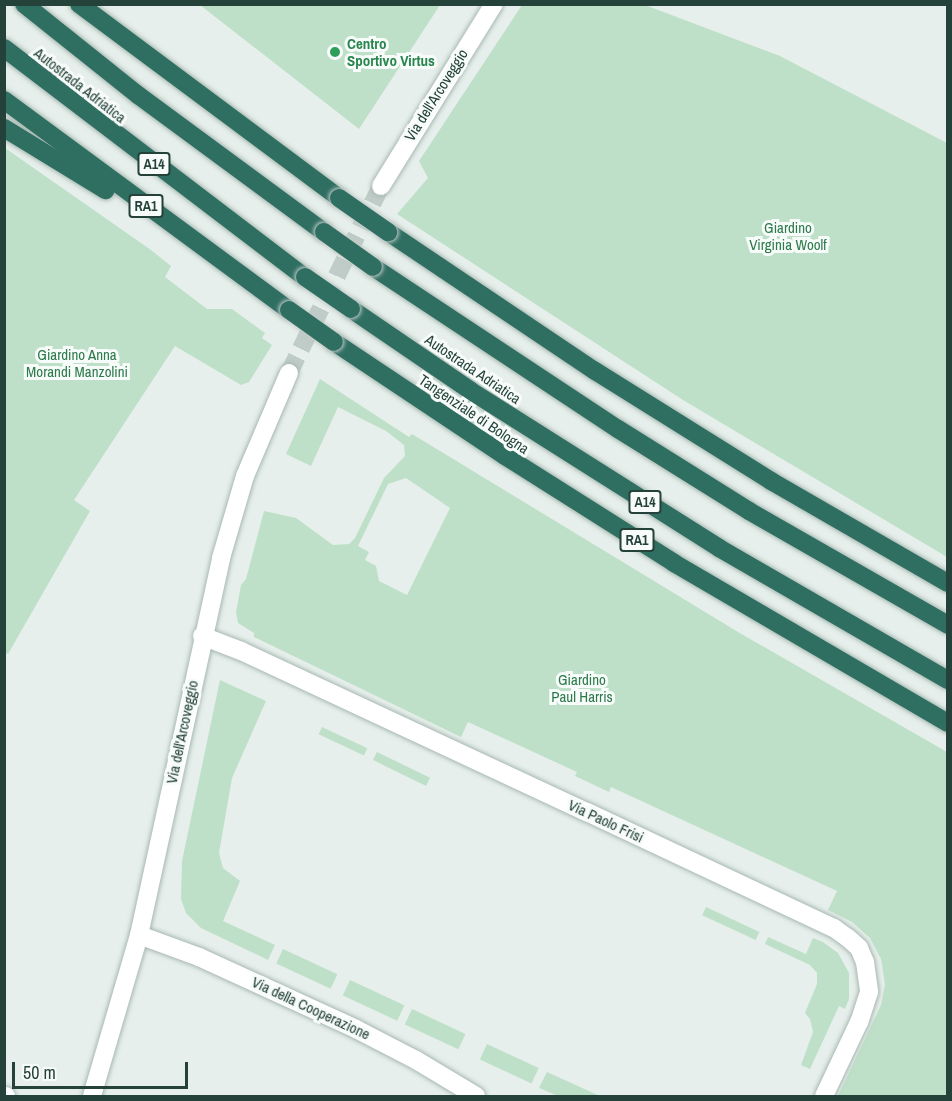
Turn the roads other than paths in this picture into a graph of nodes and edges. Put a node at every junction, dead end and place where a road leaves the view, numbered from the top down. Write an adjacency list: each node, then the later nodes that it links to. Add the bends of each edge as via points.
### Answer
1 (24, 4): 11 (highway, Autostrada Adriatica, bridge, via 138,95 373,267 749,511)
2 (79, 4): 10 (highway, bridge, via 388,232 771,481)
3 (494, 4): 7 (street, Via dell'Arcoveggio)
4 (4, 48): 13 (highway, Autostrada Adriatica / A14, bridge, via 305,277 471,391 719,548)
5 (4, 100): 8 (highway, Tangenziale di Bologna / RA1)
6 (4, 128): 8 (highway)
7 (381, 186)
8 (259, 290): 14 (highway, Tangenziale di Bologna / RA1, bridge, via 505,456 674,563)
9 (289, 373): 12 (street, Via dell'Arcoveggio, via 245,476)
10 (948, 583)
11 (948, 625)
12 (202, 636): 15 (street, Via dell'Arcoveggio); 19 (street, Via Paolo Frisi, via 576,807 848,938 866,962 869,992)
13 (948, 680)
14 (948, 723)
15 (139, 935): 16 (street, Via della Cooperazione, via 200,957 356,1029); 17 (street, Via dell'Arcoveggio)
16 (448, 1088): 18 (street, Via della Cooperazione)
17 (92, 1096)
18 (476, 1096)
19 (824, 1096)

